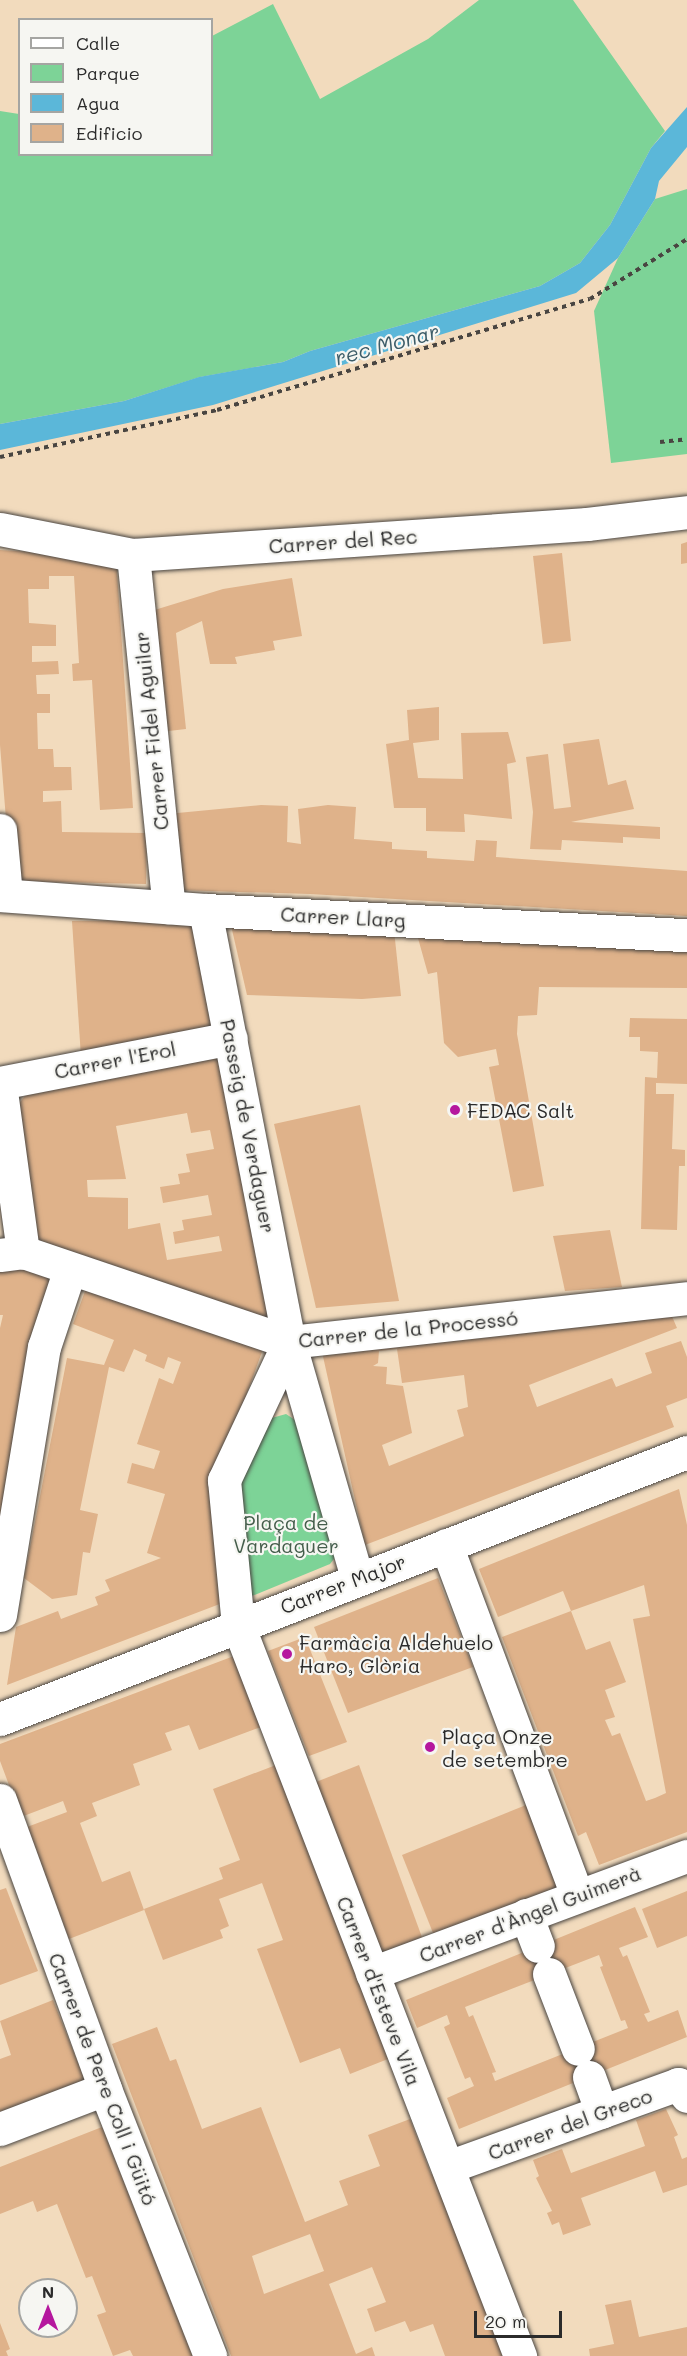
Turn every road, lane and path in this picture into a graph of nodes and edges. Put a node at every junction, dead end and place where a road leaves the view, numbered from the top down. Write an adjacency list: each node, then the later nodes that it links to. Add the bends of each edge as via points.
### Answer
1 (687, 239): 4 (path, via 590,299 217,410)
2 (687, 439): 3 (path)
3 (660, 442)
4 (0, 457)
5 (687, 512): 7 (street, Carrer del Rec, via 587,524)
6 (0, 528): 7 (street, Carrer del Rec)
7 (133, 555): 10 (street, Carrer Fidel Aguilar)
8 (0, 830): 9 (street)
9 (3, 895): 10 (street, Carrer Llarg)
10 (169, 908): 11 (street, Carrer Llarg)
11 (205, 910): 12 (street, Carrer Llarg); 13 (street, Passeig de Verdaguer)
12 (687, 935)
13 (231, 1038): 14 (street, Carrer l'Erol); 18 (street, Passeig de Verdaguer)
14 (0, 1084): 15 (street)
15 (11, 1254): 16 (street, Carrer de la Processó)
16 (70, 1269): 18 (street, Carrer de la Processó); 22 (street, via 45,1347)
17 (687, 1298): 18 (street, Carrer de la Processó)
18 (289, 1342): 21 (street, Passeig de Verdaguer); 23 (street, Carrer d'Esteve Vila, via 224,1480)
19 (687, 1452): 20 (street, Carrer Major)
20 (446, 1545): 21 (street, Carrer Major); 27 (street)
21 (357, 1578): 23 (street, Carrer Major)
22 (0, 1615)
23 (238, 1625): 24 (street, Carrer Major); 29 (street, Carrer d'Esteve Vila)
24 (0, 1719)
25 (0, 1800): 30 (street, Carrer de Pere Coll i Güitó)
26 (687, 1856): 27 (street, Carrer d'Àngel Guimerà)
27 (577, 1895): 28 (street, Carrer d'Àngel Guimerà)
28 (526, 1915): 29 (street, Carrer d'Àngel Guimerà); 32 (street)
29 (372, 1974): 34 (street, Carrer d'Esteve Vila)
30 (105, 2089): 33 (street); 35 (street, Carrer de Pere Coll i Güitó)
31 (687, 2096): 32 (street, Carrer del Greco, via 678,2084)
32 (602, 2112): 34 (street, Carrer del Greco)
33 (0, 2129)
34 (448, 2168): 36 (street, Carrer d'Esteve Vila)
35 (210, 2356)
36 (520, 2356)

